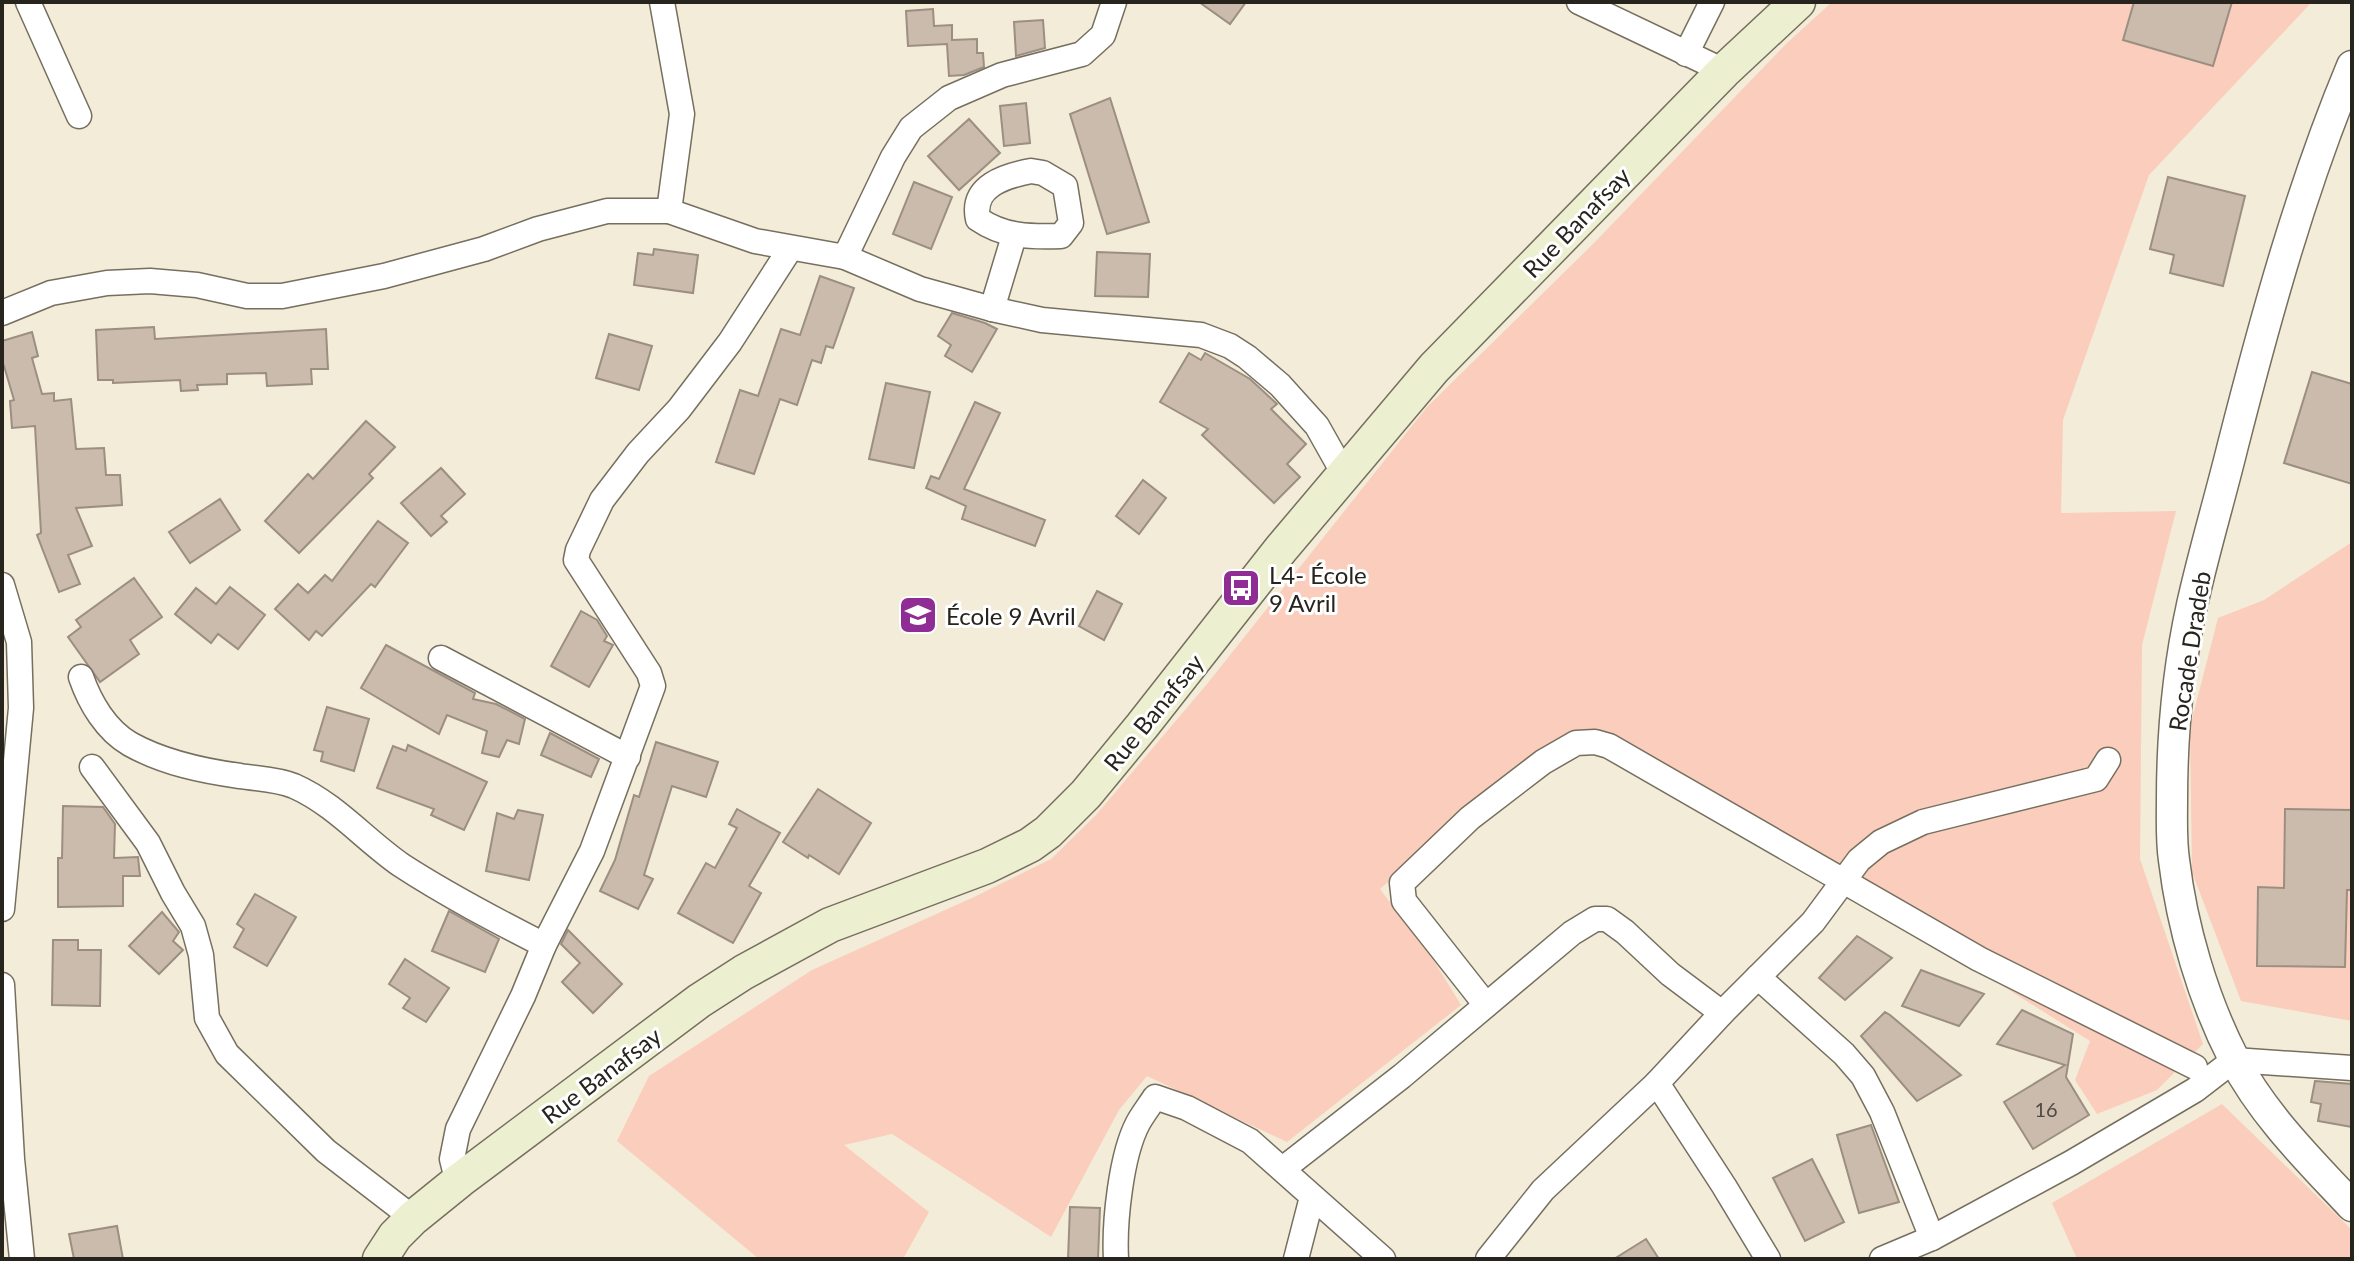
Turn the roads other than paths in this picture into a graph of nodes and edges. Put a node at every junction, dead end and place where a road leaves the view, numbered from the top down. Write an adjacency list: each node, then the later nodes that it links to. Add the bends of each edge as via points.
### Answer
1 (28, 2): 10 (street)
2 (662, 2): 11 (street, via 682,114)
3 (1114, 2): 14 (street, via 1103,35 1082,54 1002,75 949,98 911,128)
4 (1579, 2): 7 (street)
5 (1712, 2): 7 (street)
6 (1798, 2): 9 (main road, Rue Banafsay)
7 (1686, 54): 9 (street)
8 (2352, 66): 31 (street, Rocade Dradeb, via 2297,213 2257,354 2192,606 2177,697 2174,860 2202,980)
9 (1724, 71): 17 (main road, Rue Banafsay, via 1434,368)
10 (79, 116)
11 (669, 211): 13 (street); 16 (street, via 607,211 384,276 282,296 150,281 107,283 51,293)
12 (1014, 236): 12 (street, via 1061,236 1071,223 1065,186 1050,163 1010,175 984,190 978,200 978,219); 15 (street)
13 (790, 249): 14 (street); 21 (street, via 730,342 602,500 578,550 576,560 653,682)
14 (845, 257): 15 (street, via 920,289)
15 (992, 309): 17 (street, via 1042,320 1201,335 1230,346 1280,385 1317,426)
16 (2, 313)
17 (1344, 474): 36 (main road, Rue Banafsay, via 1086,794 1048,832 987,866 830,925 744,972)
18 (2, 585): 25 (street, via 19,642 21,708)
19 (441, 658): 21 (street)
20 (81, 677): 26 (street, via 91,703 127,742 195,768 290,785 312,795 399,863)
21 (628, 757): 26 (street, via 592,851)
22 (2108, 760): 24 (street, via 2096,779 1923,822 1881,842 1859,860)
23 (92, 767): 39 (street, via 148,843 193,926 207,1018 227,1054 326,1151)
24 (1845, 882): 27 (street); 29 (street, via 1609,746 1576,743 1470,818 1402,883 1409,908); 32 (street, via 1979,959)
25 (2, 909)
26 (544, 945): 36 (street, via 458,1129 452,1159)
27 (1758, 977): 30 (street); 40 (street, via 1863,1076 1882,1112)
28 (2, 985): 41 (street)
29 (1486, 1005): 30 (street, via 1572,933 1602,918); 35 (street)
30 (1722, 1013): 34 (street)
31 (2234, 1060): 33 (street); 38 (street, Rocade Dradeb, via 2270,1114); 40 (street, via 2195,1090)
32 (2195, 1067)
33 (2352, 1068)
34 (1657, 1083): 46 (street, via 1543,1190); 47 (street)
35 (1284, 1168): 37 (street); 43 (street, via 1230,1128 1155,1097 1137,1124 1123,1174)
36 (460, 1180): 39 (main road, Rue Banafsay)
37 (1312, 1197): 44 (street); 45 (street)
38 (2352, 1206)
39 (413, 1218): 42 (main road, Rue Banafsay)
40 (1919, 1249): 48 (street)
41 (22, 1259)
42 (380, 1259)
43 (1116, 1259)
44 (1296, 1259)
45 (1383, 1259)
46 (1488, 1259)
47 (1768, 1259)
48 (1882, 1259)

